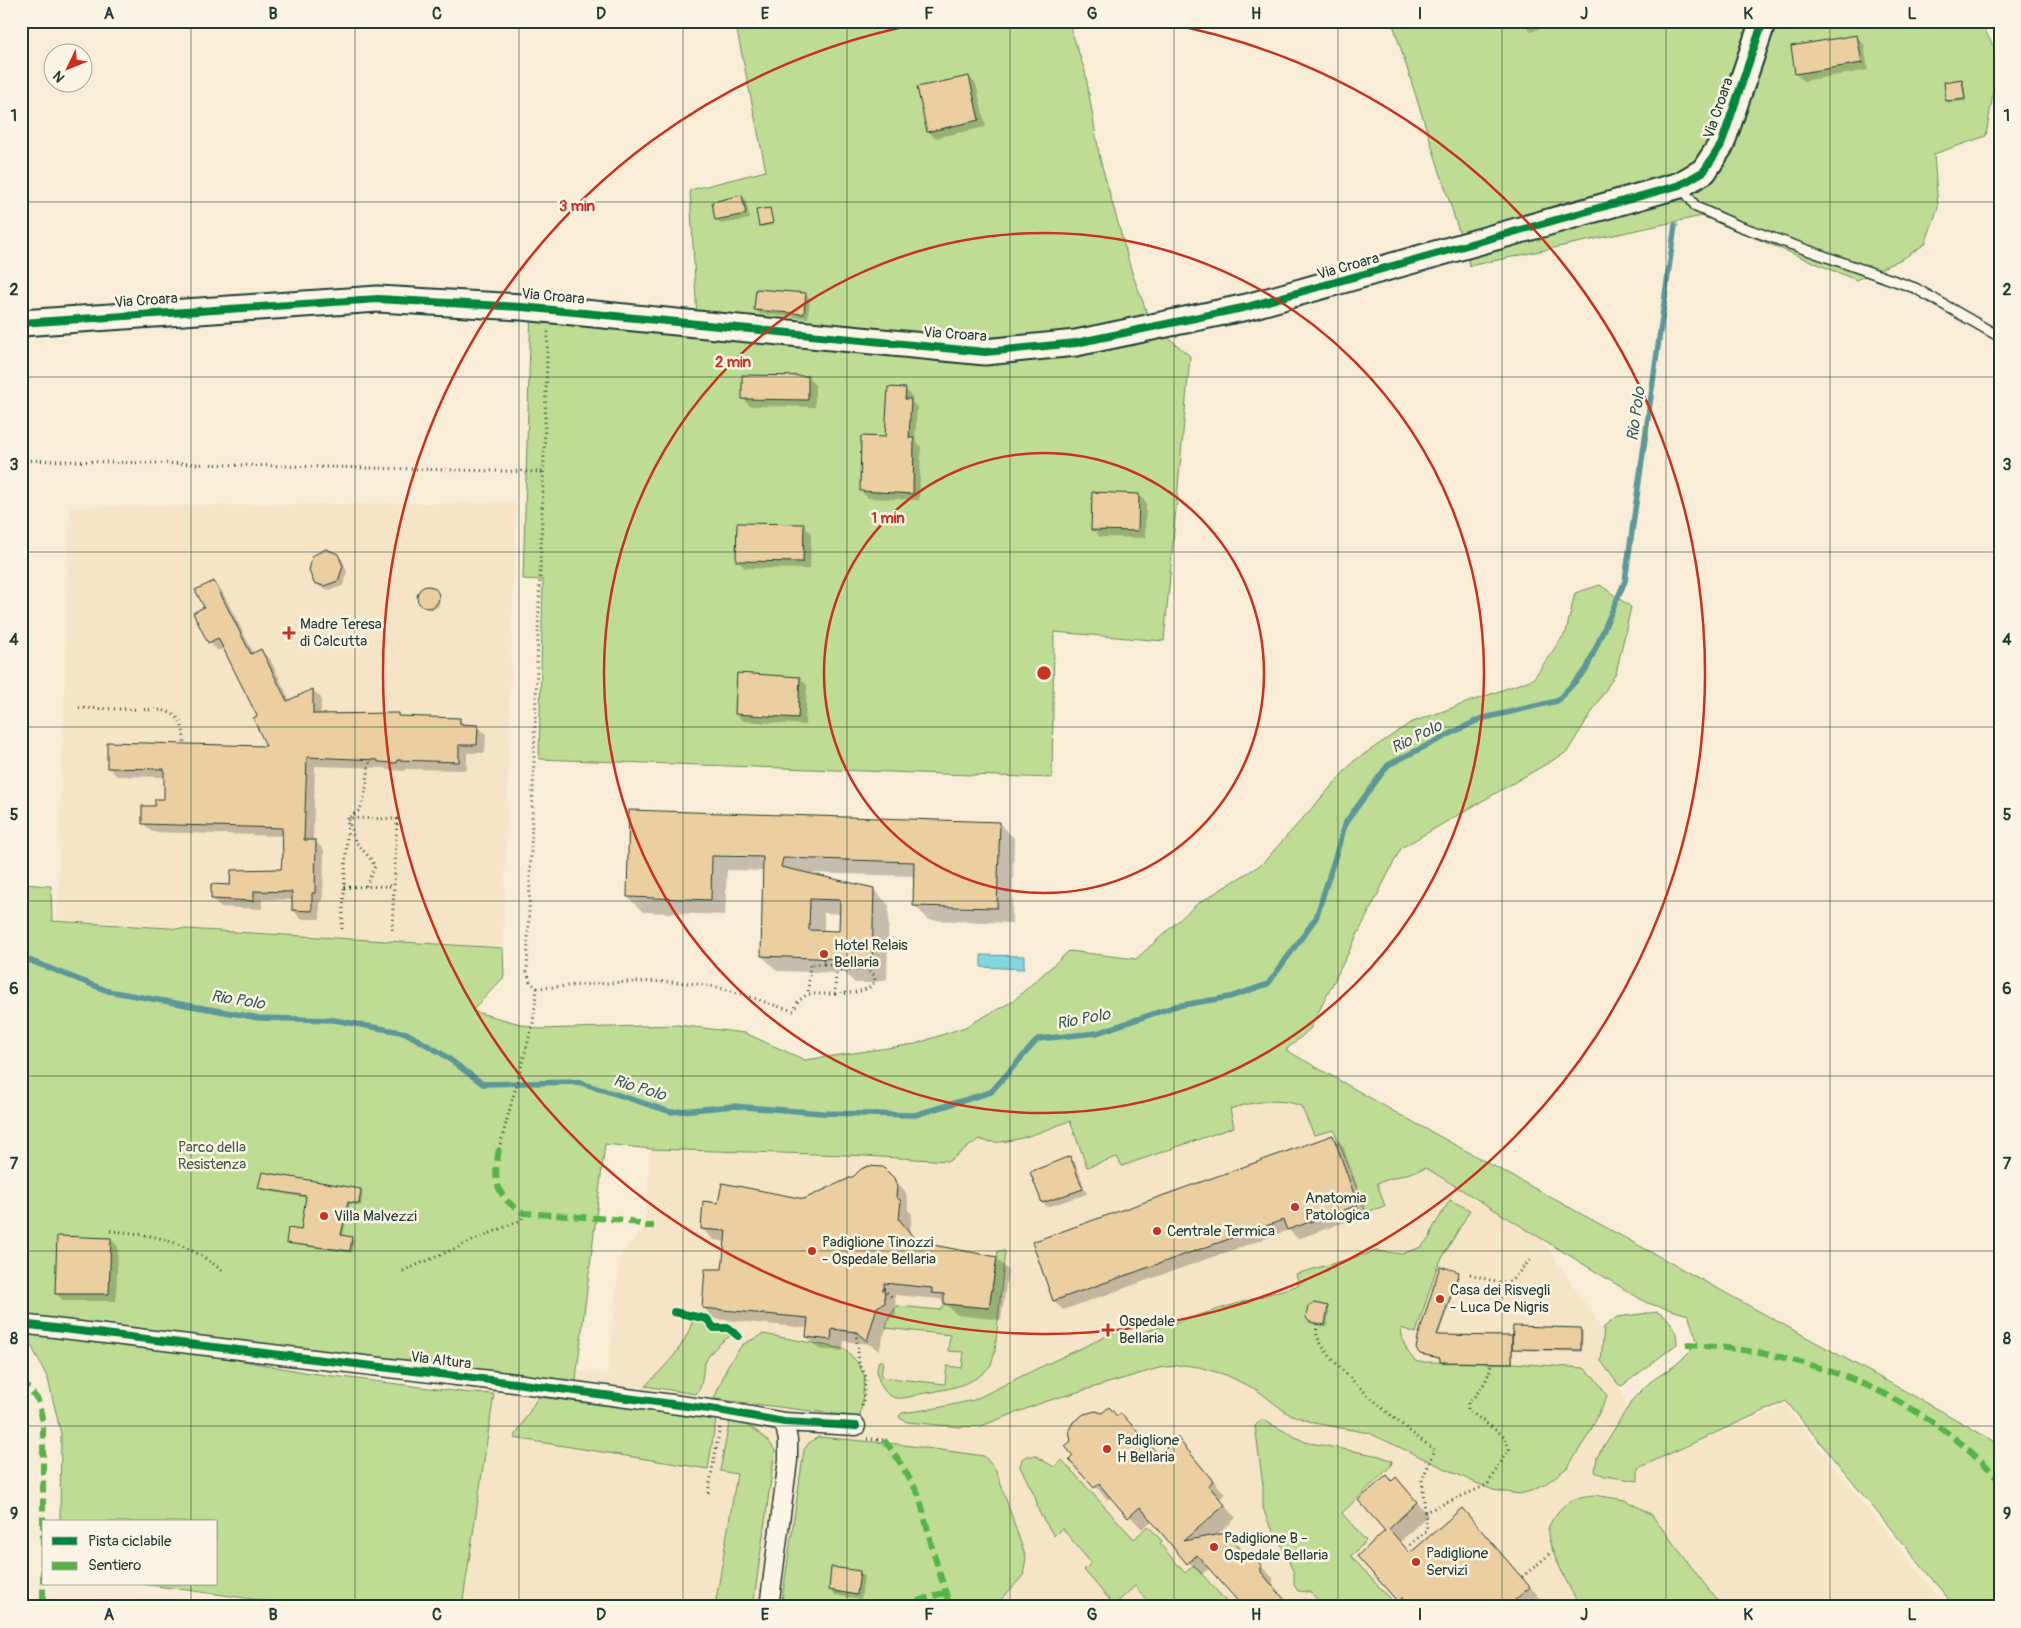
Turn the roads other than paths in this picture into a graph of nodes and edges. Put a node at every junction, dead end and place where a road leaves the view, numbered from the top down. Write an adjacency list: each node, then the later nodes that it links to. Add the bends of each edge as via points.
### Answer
1 (1763, 21): 2 (street, Via Croara, via 1722,145 1704,171)
2 (1680, 185): 3 (street, Via Croara, via 1256,305 1076,342 985,352 549,310 378,299); 4 (lane, via 1696,207 1738,226 1915,288)
3 (21, 323)
4 (2000, 337)
5 (21, 1324): 6 (street, Via Altura, via 515,1383)
6 (784, 1422): 7 (street, Via Altura); 8 (street, via 788,1460)
7 (858, 1422)
8 (769, 1606)

